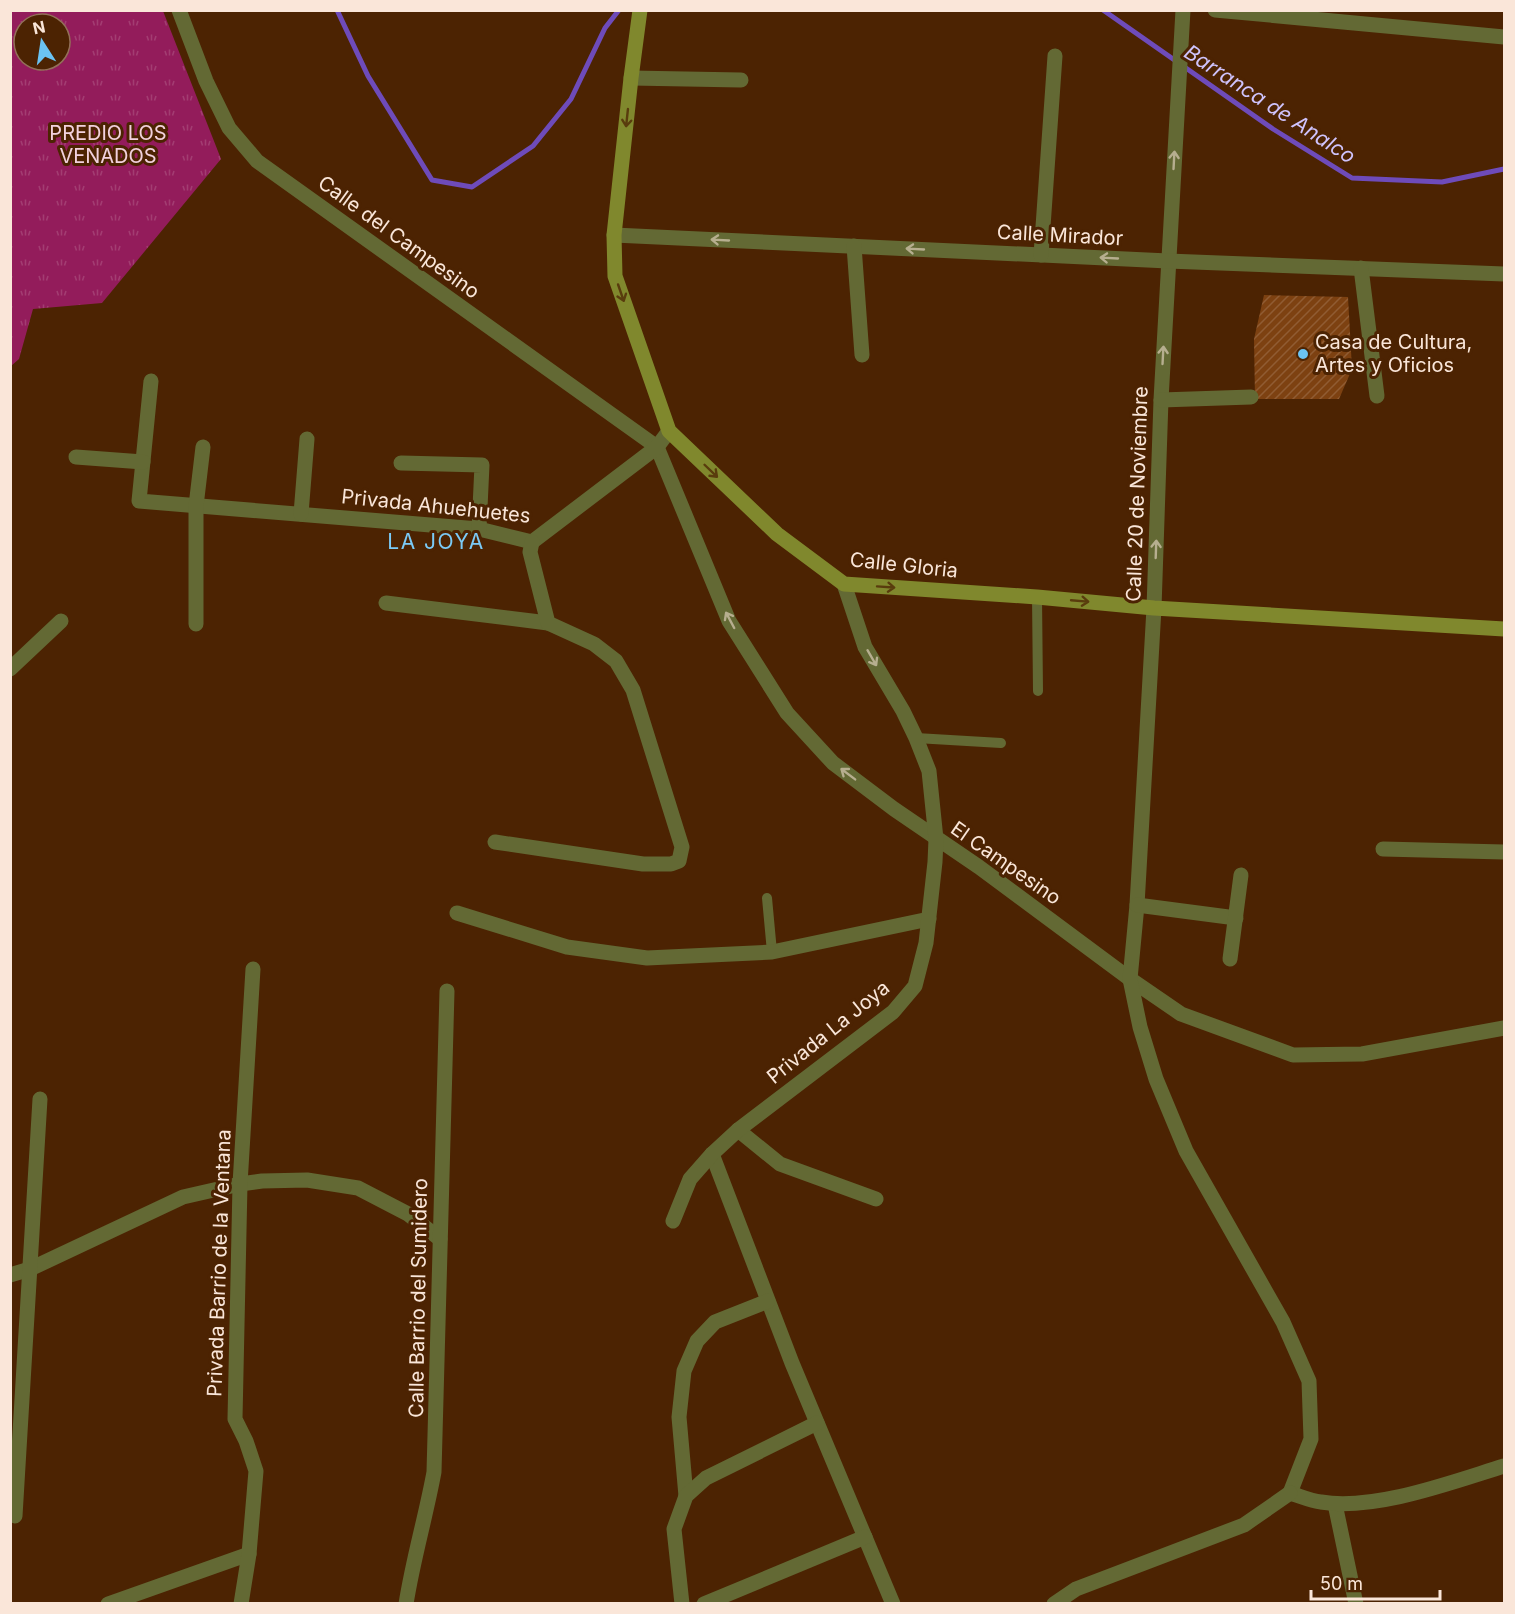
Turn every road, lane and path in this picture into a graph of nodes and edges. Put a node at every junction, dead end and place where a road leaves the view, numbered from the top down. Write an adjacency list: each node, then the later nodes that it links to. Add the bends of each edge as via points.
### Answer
1 (179, 10): 23 (street, Calle del Campesino, via 229,128 257,161)
2 (1183, 10): 12 (street, Calle 20 de Noviembre, one-way to 2)
3 (1215, 10): 5 (street)
4 (640, 14): 7 (main road)
5 (1504, 37)
6 (1055, 56): 11 (street)
7 (631, 78): 8 (street); 9 (main road, one-way to 9)
8 (741, 80)
9 (614, 235): 10 (street, Calle Mirador, one-way to 9); 20 (main road, one-way to 20, via 615,276)
10 (854, 246): 11 (street, Calle Mirador, one-way to 10); 15 (street)
11 (1041, 255): 12 (street, Calle Mirador, one-way to 11)
12 (1168, 261): 13 (street, Calle Mirador); 19 (street, Calle 20 de Noviembre, one-way to 12)
13 (1360, 268): 14 (street, Calle Mirador); 17 (street)
14 (1504, 274)
15 (862, 355)
16 (151, 381): 25 (street)
17 (1377, 396)
18 (1251, 397): 19 (street)
19 (1161, 400): 34 (street, Calle 20 de Noviembre, one-way to 19)
20 (669, 431): 23 (street, Privada Ahuehuetes); 31 (main road, Calle Gloria, one-way to 31, via 777,534)
21 (307, 439): 28 (street)
22 (202, 447): 27 (street)
23 (657, 447): 30 (street, Privada Ahuehuetes); 43 (street, El Campesino, one-way to 23, via 833,763 787,713 729,621)
24 (76, 457): 25 (street)
25 (143, 462): 27 (street, Privada Ahuehuetes, via 139,501)
26 (401, 463): 29 (street, via 482,465)
27 (196, 506): 28 (street, Privada Ahuehuetes); 37 (street)
28 (301, 514): 29 (street, Privada Ahuehuetes)
29 (479, 529): 30 (street, Privada Ahuehuetes)
30 (532, 542): 36 (street, via 530,552)
31 (844, 584): 32 (main road, Calle Gloria, one-way to 32); 41 (street, Privada La Joya, one-way to 41, via 865,647)
32 (1037, 597): 34 (main road, Calle Gloria, one-way to 34); 40 (lane)
33 (386, 603): 36 (street)
34 (1154, 608): 38 (main road, Calle Gloria); 49 (street, Calle 20 de Noviembre)
35 (61, 621): 39 (street)
36 (548, 623): 44 (street, via 594,644 616,662 633,690 682,848 679,861 644,864)
37 (196, 624)
38 (1504, 629)
39 (10, 669)
40 (1038, 691)
41 (916, 738): 42 (lane); 43 (street, Privada La Joya, via 929,771)
42 (1001, 742)
43 (936, 839): 52 (street, Privada La Joya); 56 (street, El Campesino)
44 (495, 842)
45 (1383, 849): 46 (street)
46 (1504, 852)
47 (1240, 874): 51 (street)
48 (767, 898): 53 (lane)
49 (1137, 905): 51 (street); 56 (street, Calle 20 de Noviembre)
50 (457, 913): 53 (street, via 567,947 647,958)
51 (1236, 918): 54 (street)
52 (929, 920): 53 (street); 60 (street, Privada La Joya, via 915,986 893,1012)
53 (772, 952)
54 (1230, 959)
55 (253, 969): 62 (street, Privada Barrio de la Ventana)
56 (1130, 979): 58 (street, El Campesino, via 1181,1014 1293,1055 1362,1054); 71 (street, Calle 20 de Noviembre, via 1153,1069 1186,1150 1283,1322 1309,1381 1311,1438)
57 (447, 991): 65 (street, Calle Barrio del Sumidero)
58 (1504, 1028)
59 (40, 1099): 66 (street)
60 (738, 1130): 61 (street, Privada La Joya); 63 (street, via 780,1164)
61 (712, 1154): 64 (street, Privada La Joya, via 690,1179); 68 (street)
62 (240, 1184): 65 (street, via 307,1180 357,1188 408,1214); 66 (street, via 183,1197); 76 (street, Privada Barrio de la Ventana, via 235,1419 256,1471)
63 (876, 1198)
64 (673, 1221)
65 (440, 1239): 80 (street, Calle Barrio del Sumidero, via 434,1472)
66 (30, 1269): 67 (street); 74 (street)
67 (10, 1275)
68 (768, 1301): 69 (street); 72 (street, via 715,1322 697,1341 684,1371 679,1417)
69 (817, 1423): 72 (street, via 706,1478); 75 (street)
70 (1504, 1466): 73 (street, via 1365,1503)
71 (1290, 1493): 73 (street); 77 (street, via 1244,1526)
72 (686, 1496): 81 (street, via 674,1529)
73 (1335, 1504): 85 (street)
74 (15, 1516)
75 (865, 1537): 82 (street); 83 (street)
76 (249, 1554): 78 (street); 79 (street, Privada Barrio de la Ventana)
77 (1077, 1596): 84 (street)
78 (108, 1604)
79 (241, 1604)
80 (406, 1604)
81 (682, 1604)
82 (704, 1604)
83 (893, 1604)
84 (1054, 1604)
85 (1356, 1604)

